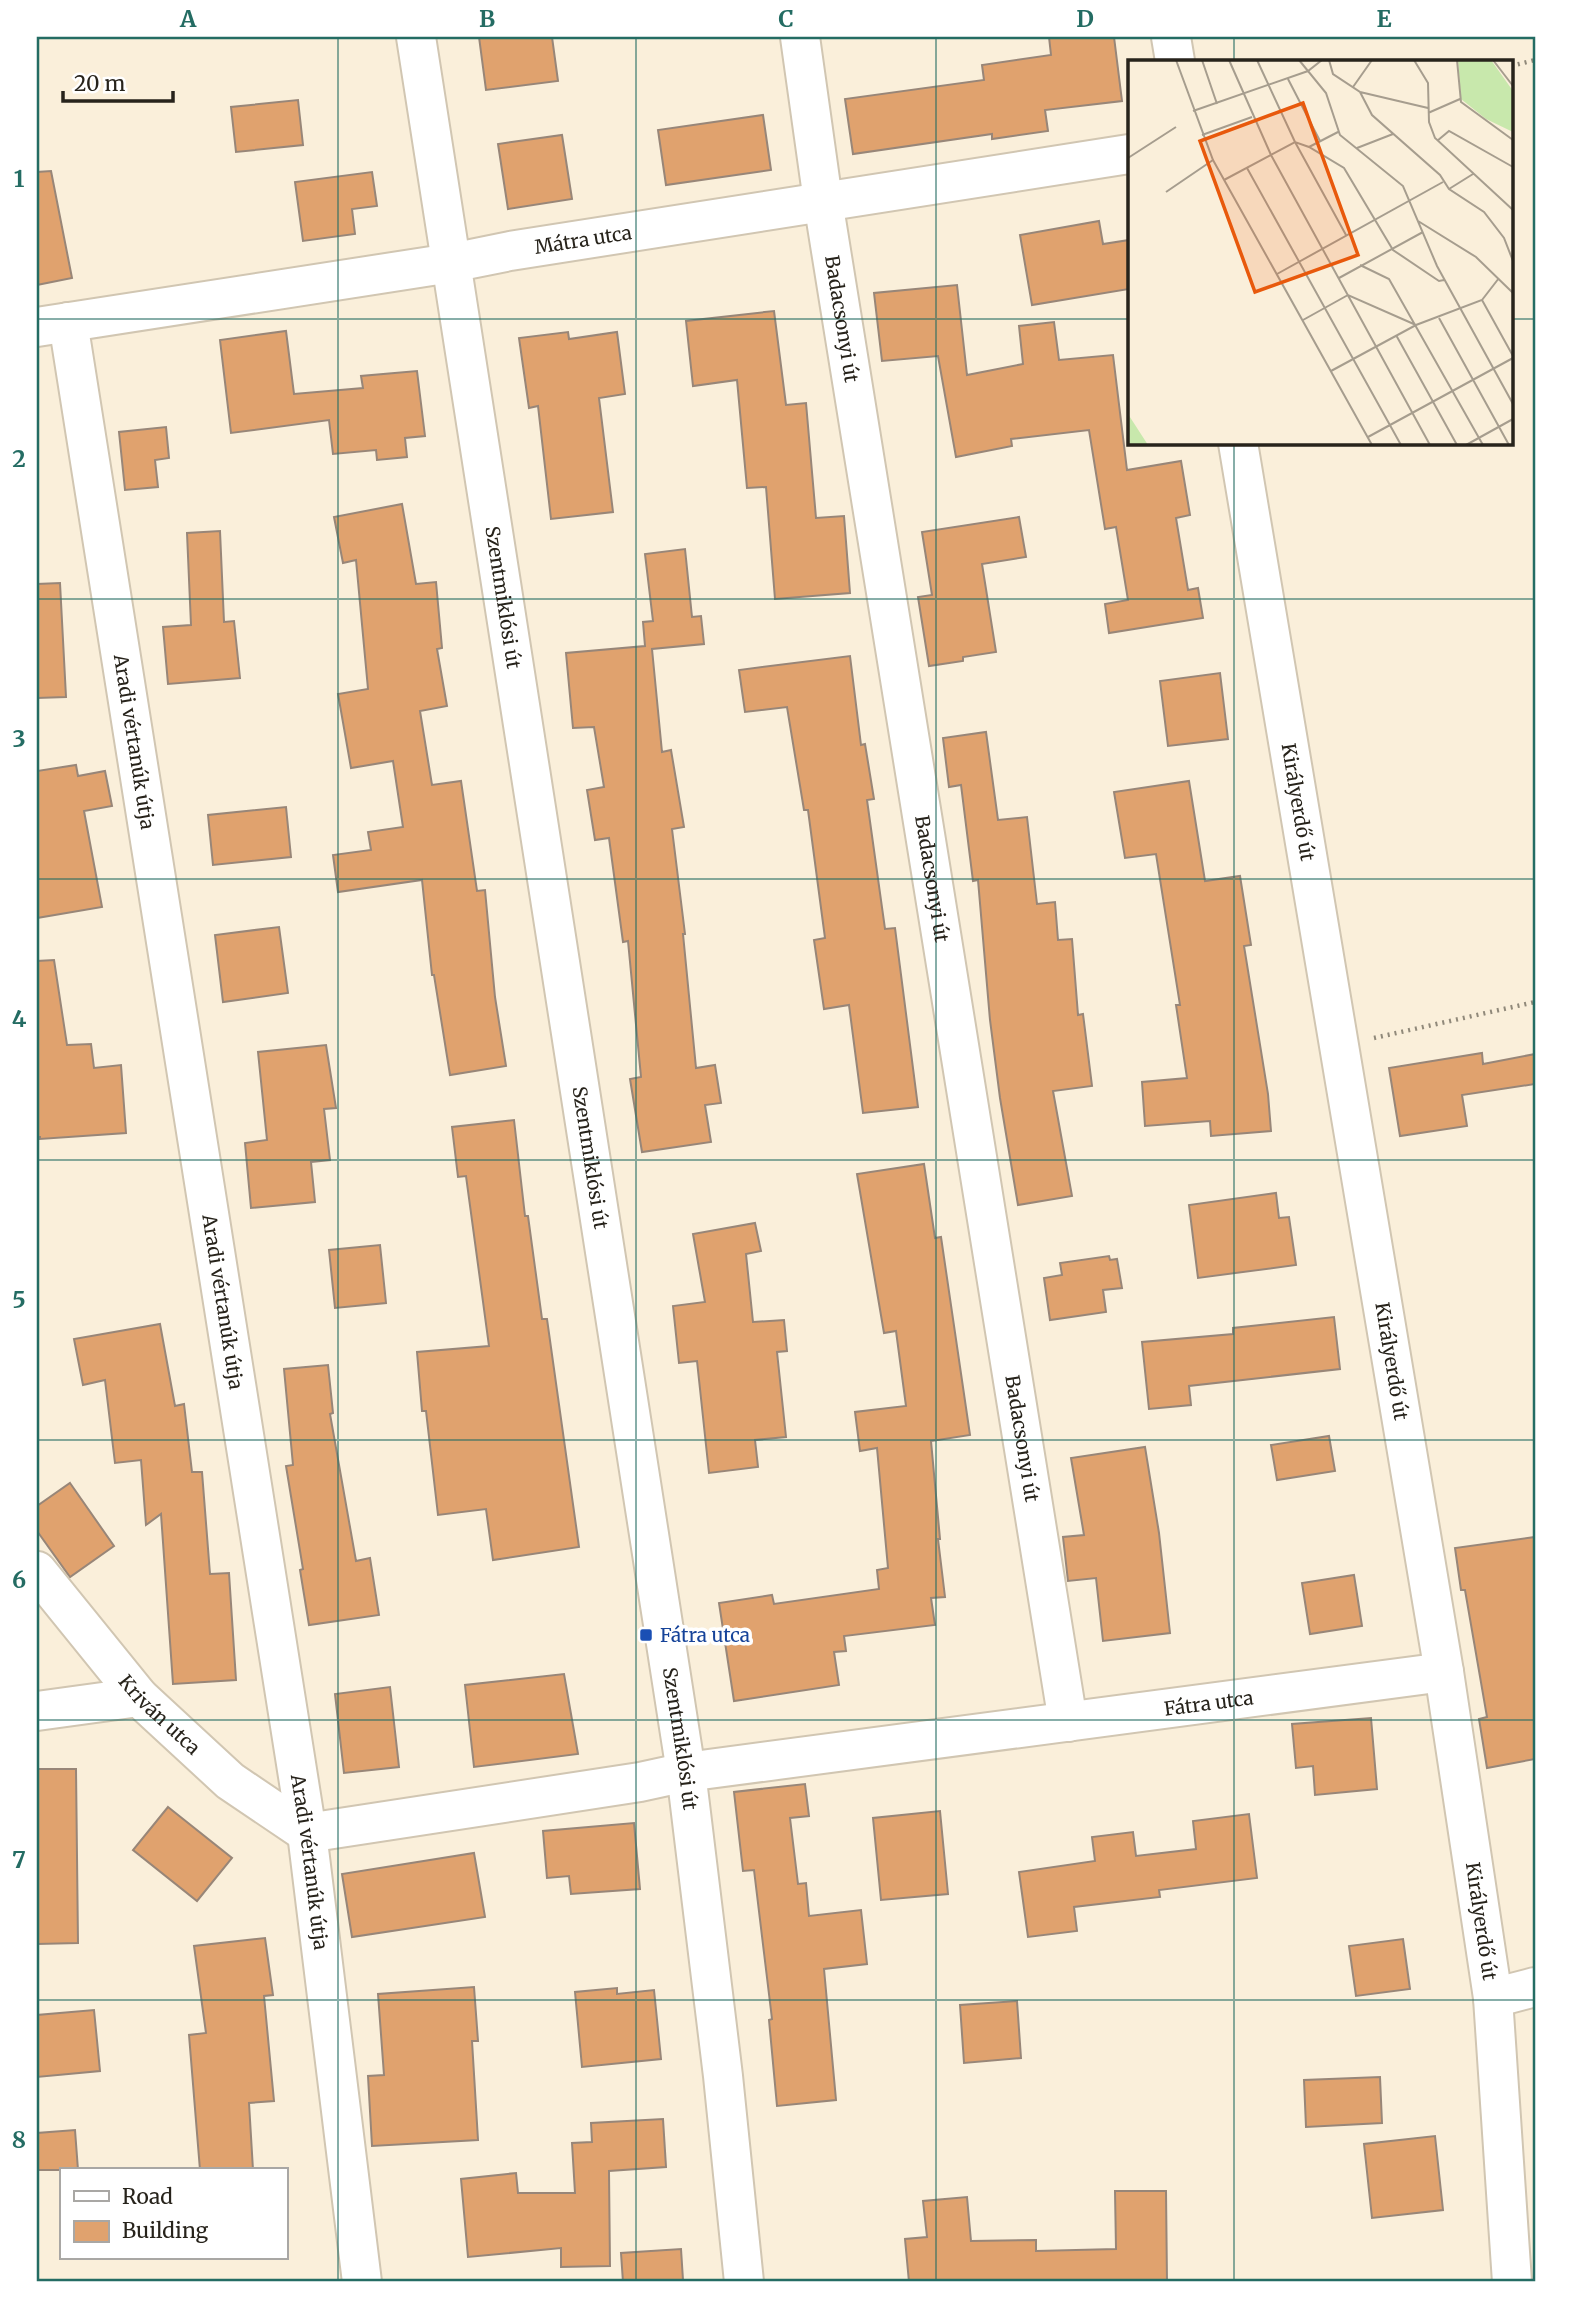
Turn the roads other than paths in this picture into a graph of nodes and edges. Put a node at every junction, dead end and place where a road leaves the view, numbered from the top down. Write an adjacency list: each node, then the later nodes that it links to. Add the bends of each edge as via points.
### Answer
1 (415, 37): 7 (street, Szentmiklósi út)
2 (800, 37): 6 (street, Badacsonyi út)
3 (1171, 37): 4 (street)
4 (1175, 60)
5 (1128, 154): 6 (street, Mátra utca)
6 (823, 201): 7 (street, Mátra utca); 14 (street, Badacsonyi út)
7 (451, 264): 8 (street, Mátra utca); 15 (street, Szentmiklósi út)
8 (53, 325): 16 (street, Aradi vértanúk útja)
9 (1238, 444): 11 (street, Királyerdő út)
10 (37, 1571): 12 (street, Kriván utca)
11 (1444, 1672): 14 (street, Fátra utca); 18 (street, Királyerdő út)
12 (139, 1697): 13 (street); 16 (street, Kriván utca, via 230,1781)
13 (37, 1711)
14 (1068, 1722): 15 (street, Fátra utca)
15 (686, 1772): 16 (street, Fátra utca); 20 (street, Szentmiklósi út)
16 (307, 1833): 19 (street, Aradi vértanúk útja)
17 (1535, 1987): 18 (street)
18 (1493, 1998): 21 (street, Királyerdő út)
19 (362, 2282)
20 (744, 2282)
21 (1512, 2282)

